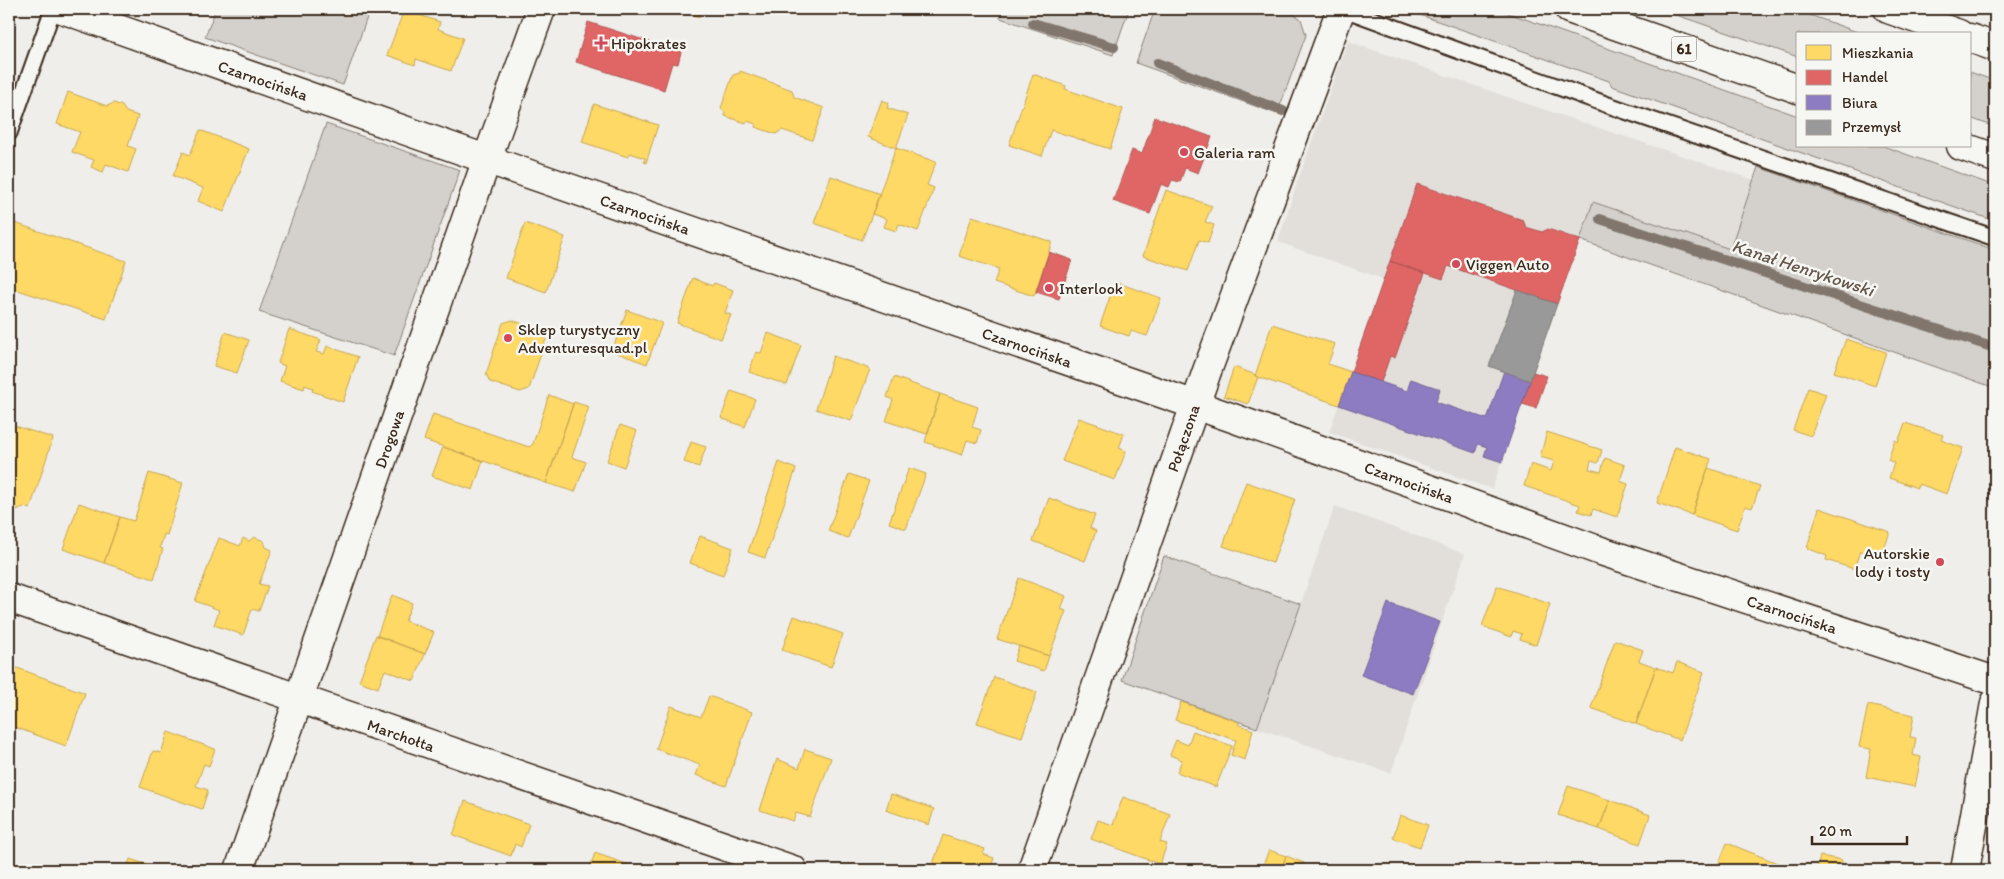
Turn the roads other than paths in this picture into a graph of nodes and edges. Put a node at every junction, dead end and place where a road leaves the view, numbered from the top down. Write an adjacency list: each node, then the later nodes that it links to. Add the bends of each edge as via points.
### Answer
1 (52, 9): 11 (lane)
2 (62, 9): 14 (street, Czarnocińska)
3 (541, 9): 14 (street, Drogowa)
4 (1343, 9): 15 (lane, via 1608,105); 16 (street, Połączona)
5 (1569, 9): 10 (street, 61)
6 (1888, 9): 7 (street)
7 (1952, 32)
8 (1972, 39): 9 (street)
9 (1995, 47)
10 (1796, 88)
11 (9, 133)
12 (1966, 148): 13 (street)
13 (1995, 158)
14 (486, 159): 16 (street, Czarnocińska); 19 (street, Drogowa)
15 (1995, 238)
16 (1195, 406): 18 (street, Czarnocińska, via 1598,550); 23 (street, Połączona)
17 (9, 598): 19 (street, Marchołta)
18 (1995, 681)
19 (297, 700): 21 (street, Drogowa); 22 (street, Marchołta)
20 (1995, 703): 24 (street)
21 (239, 870)
22 (792, 870)
23 (1032, 870)
24 (1965, 870)

